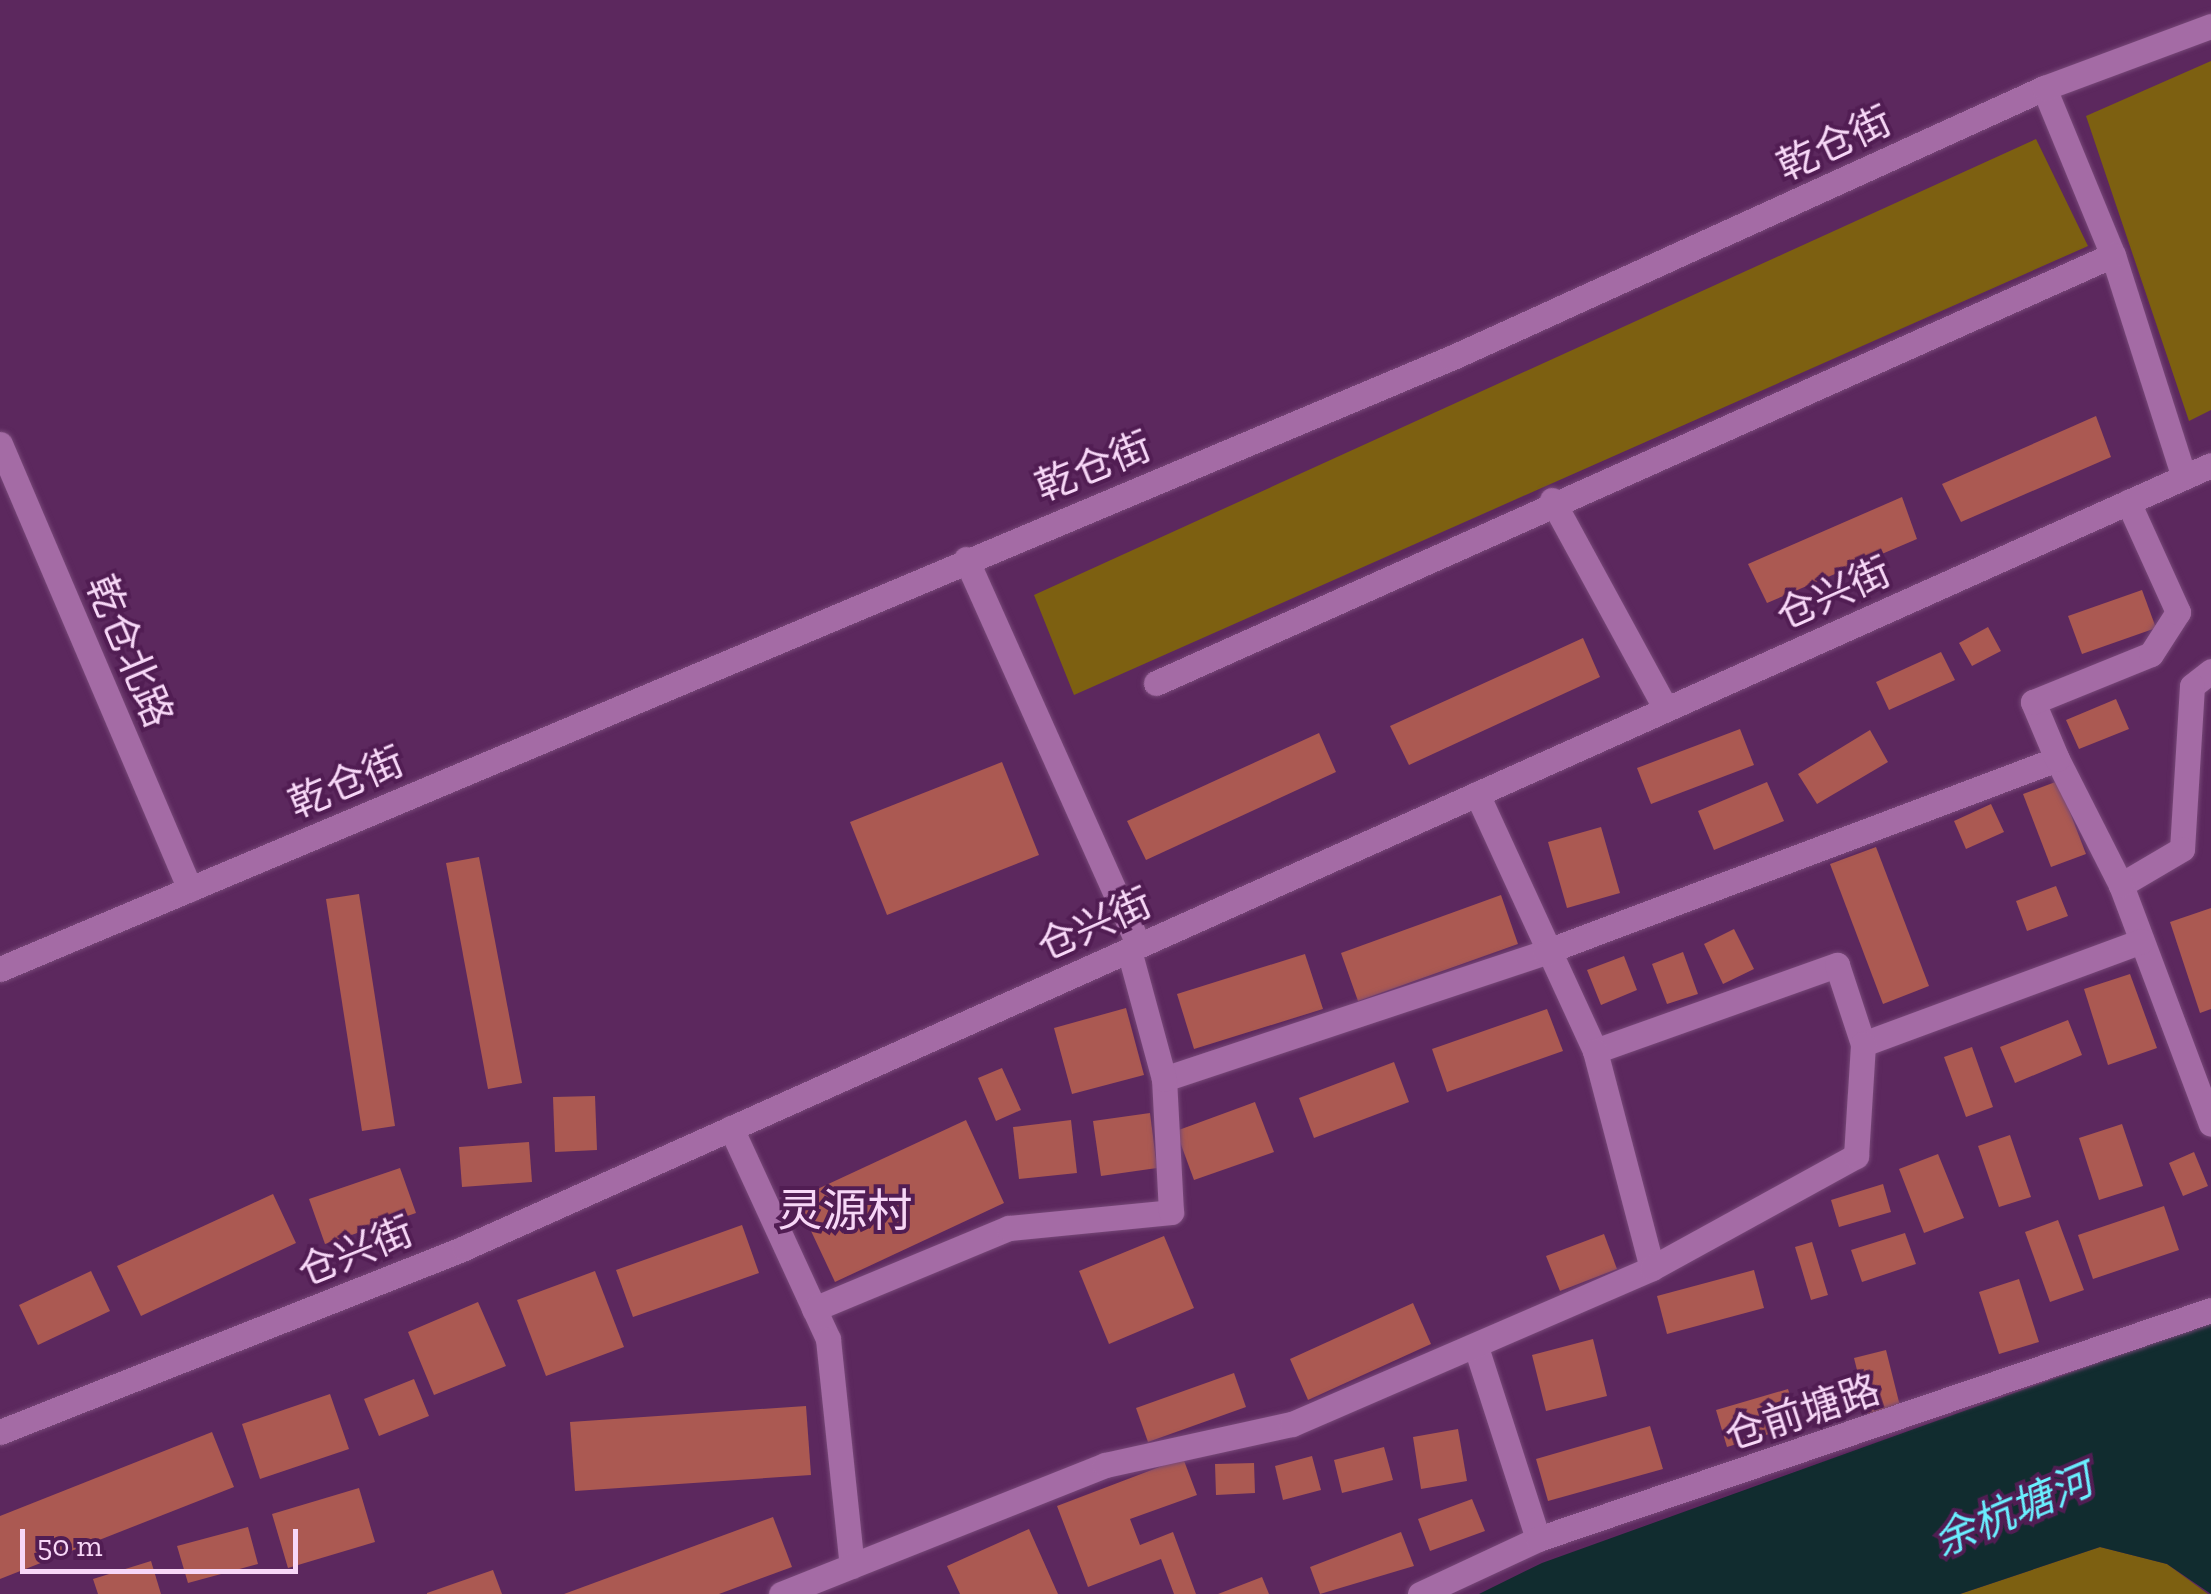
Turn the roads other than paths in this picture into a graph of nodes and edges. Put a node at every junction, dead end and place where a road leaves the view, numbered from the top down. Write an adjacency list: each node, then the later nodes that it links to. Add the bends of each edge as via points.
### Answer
1 (2211, 26): 2 (street, 乾仓街)
2 (2044, 88): 3 (street); 9 (street, 乾仓街, via 1452,358)
3 (2113, 255): 6 (street); 7 (street)
4 (0, 444): 16 (street, 乾仓北路)
5 (2211, 465): 6 (street, 仓兴街)
6 (2184, 477): 8 (street, 仓兴街)
7 (1552, 500): 11 (street); 12 (street)
8 (2128, 502): 12 (street, 仓兴街); 13 (street, via 2178,612 2151,654 2033,702)
9 (966, 560): 16 (street, 乾仓街); 18 (street)
10 (2211, 670): 15 (street, via 2192,686 2182,850)
11 (1156, 683)
12 (1666, 710): 14 (street, 仓兴街)
13 (2058, 759): 15 (street); 19 (street)
14 (1476, 794): 18 (street, 仓兴街); 19 (street)
15 (2120, 885): 17 (street)
16 (190, 889): 20 (street, 乾仓街)
17 (2142, 941): 21 (street); 24 (street)
18 (1134, 948): 23 (street); 25 (street, 仓兴街)
19 (1544, 952): 22 (street); 23 (street)
20 (0, 970)
21 (1863, 1044): 22 (street, via 1837,966); 26 (street, via 1856,1156)
22 (1596, 1050): 26 (street)
23 (1164, 1079): 27 (street, via 1172,1212 1009,1228)
24 (2211, 1124)
25 (732, 1128): 27 (street); 30 (street, 仓兴街, via 464,1248)
26 (1652, 1268): 29 (street)
27 (814, 1309): 32 (street, via 828,1338)
28 (2211, 1310): 31 (street, 仓前塘路)
29 (1476, 1346): 31 (street); 32 (street, via 1292,1424 1105,1465)
30 (0, 1432)
31 (1538, 1539): 34 (street, 仓前塘路)
32 (852, 1566): 33 (street)
33 (781, 1594)
34 (1420, 1594)

